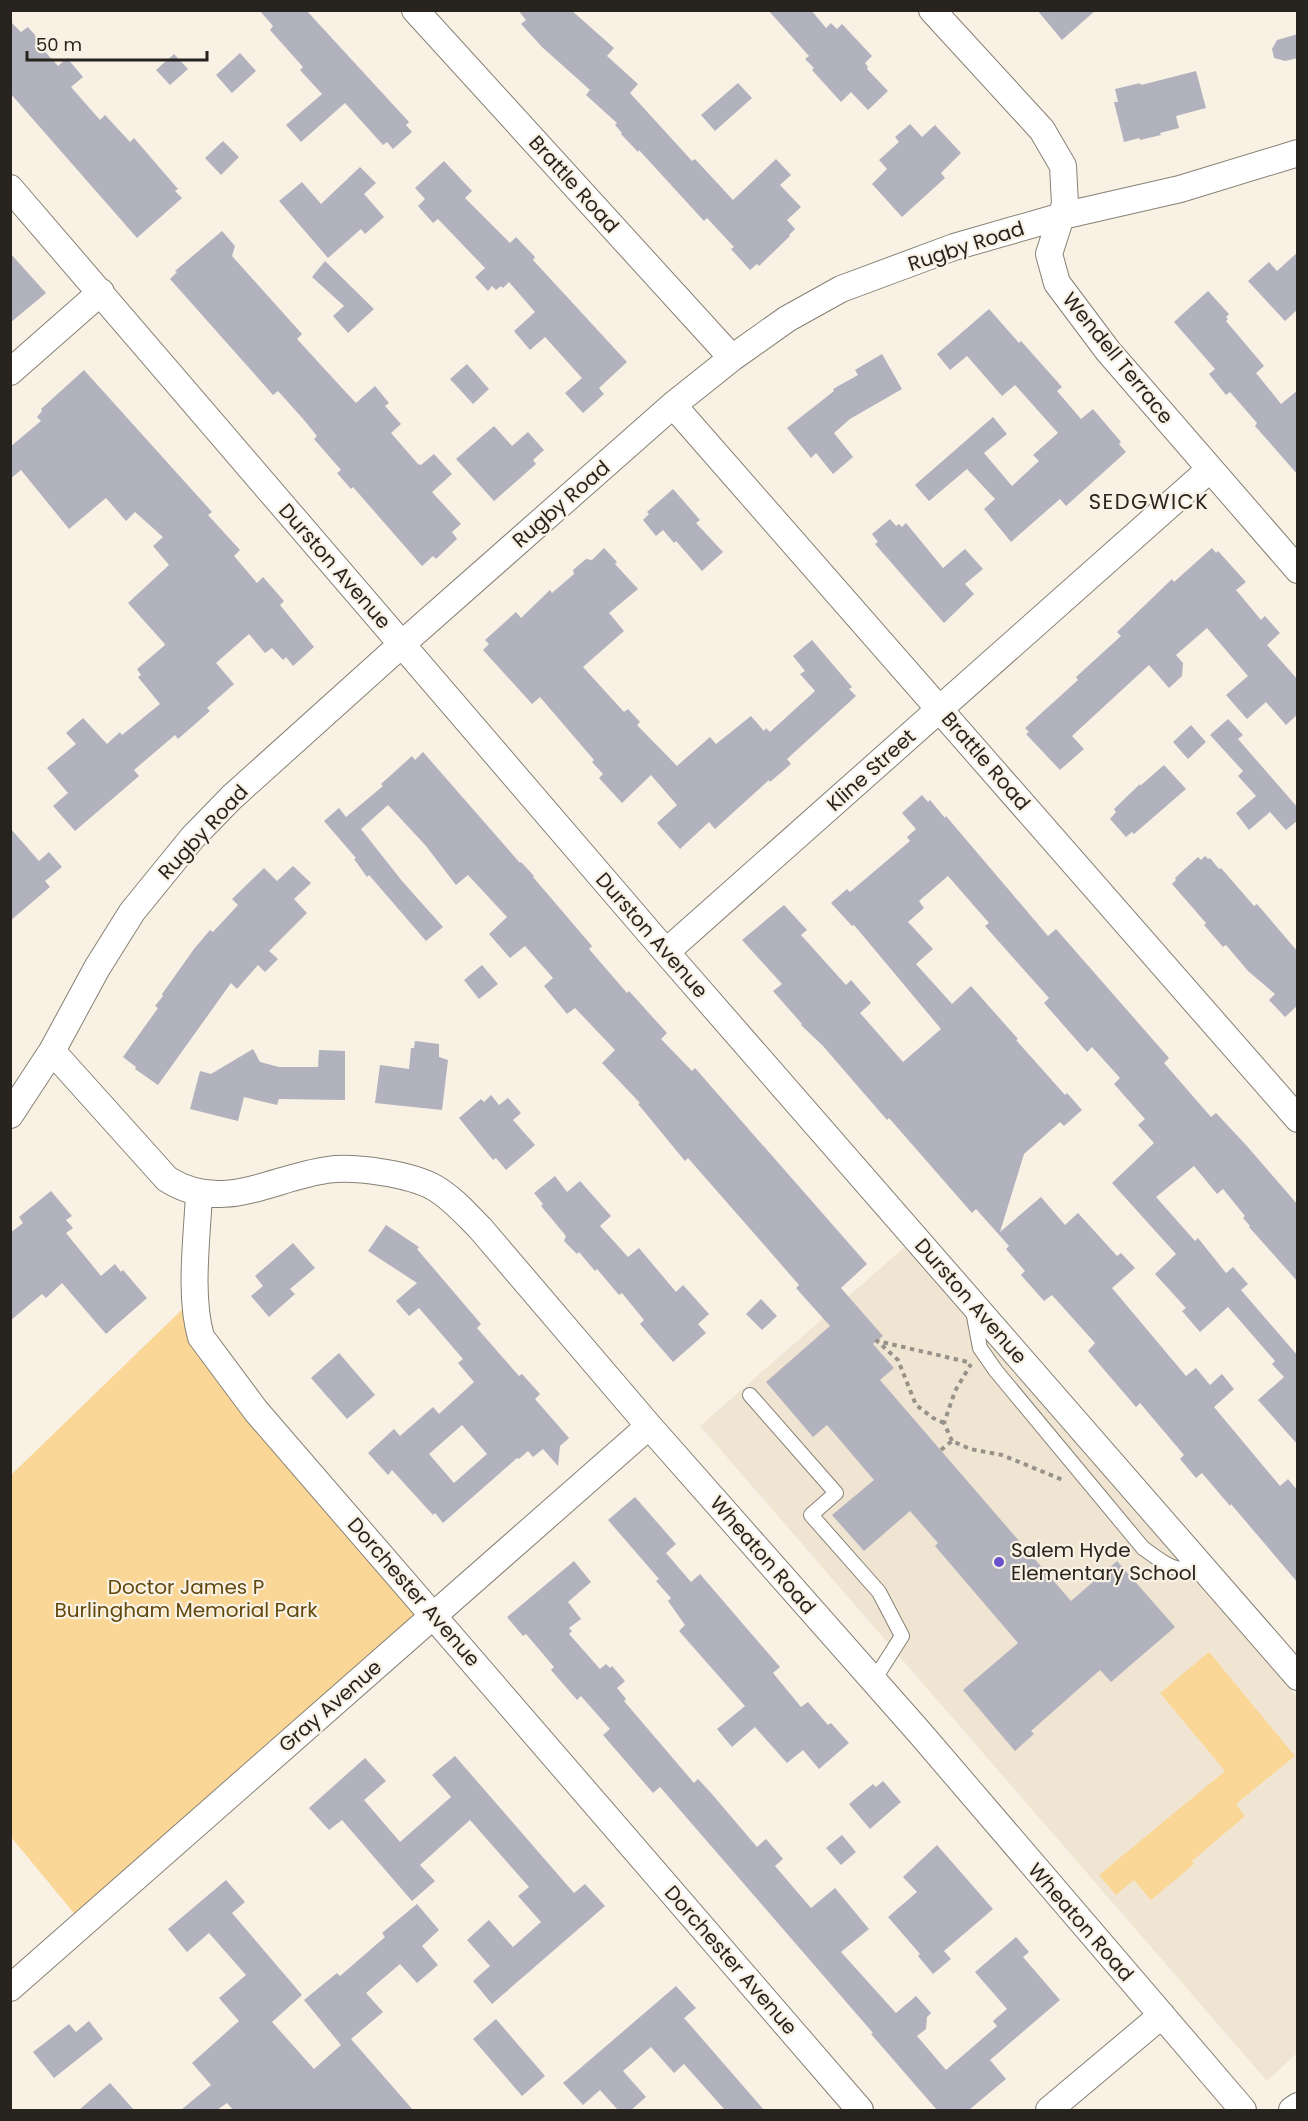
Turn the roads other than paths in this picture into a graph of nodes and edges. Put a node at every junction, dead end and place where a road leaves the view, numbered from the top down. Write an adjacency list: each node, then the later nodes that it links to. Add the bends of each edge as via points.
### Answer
1 (416, 10): 7 (street, Brattle Road)
2 (932, 10): 5 (street, Wendell Terrace, via 1042,130 1063,166)
3 (1298, 153): 5 (street, Rugby Road, via 1180,189)
4 (10, 188): 6 (street, Durston Avenue)
5 (1062, 216): 7 (street, Rugby Road, via 954,247 841,289 787,319); 10 (street, Wendell Terrace, via 1049,254 1057,283 1108,351)
6 (101, 292): 8 (street); 12 (street, Durston Avenue)
7 (732, 358): 9 (street, Rugby Road)
8 (10, 372)
9 (673, 405): 12 (street, Rugby Road); 13 (street, Brattle Road)
10 (1210, 469): 11 (street, Wendell Terrace); 13 (street, Kline Street)
11 (1298, 570)
12 (402, 644): 14 (street, Durston Avenue); 15 (street, Rugby Road, via 193,837 132,912)
13 (940, 709): 14 (street, Kline Street); 17 (street, Brattle Road)
14 (666, 952): 19 (street, Durston Avenue)
15 (52, 1051): 16 (street, Rugby Road); 18 (street, via 167,1179)
16 (10, 1115)
17 (1298, 1119)
18 (199, 1194): 21 (street, Wheaton Road, via 235,1194 328,1170 381,1171 434,1187 480,1228); 23 (street, Dorchester Avenue, via 195,1297 201,1337 256,1411)
19 (972, 1303): 22 (street, Durston Avenue); 22 (lane, via 980,1348 996,1371 1143,1548 1168,1568)
20 (750, 1395): 25 (lane, via 836,1493 810,1515 879,1593 902,1636)
21 (649, 1426): 23 (street, Gray Avenue); 25 (street, Wheaton Road)
22 (1204, 1570): 24 (street, Durston Avenue)
23 (433, 1615): 26 (street, Gray Avenue); 29 (street, Dorchester Avenue)
24 (1298, 1677)
25 (874, 1680): 27 (street, Wheaton Road)
26 (10, 1988)
27 (1161, 2015): 30 (street); 31 (street, Wheaton Road)
28 (1298, 2106): 32 (street)
29 (860, 2110)
30 (1049, 2110)
31 (1243, 2110)
32 (1292, 2110)

